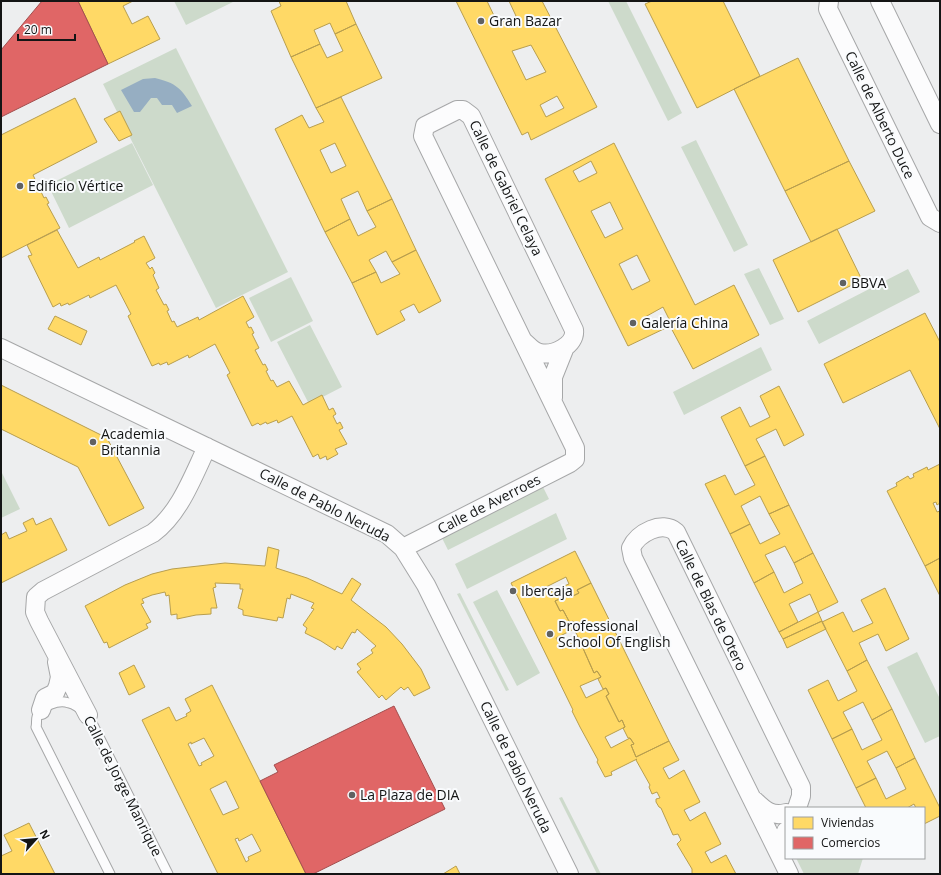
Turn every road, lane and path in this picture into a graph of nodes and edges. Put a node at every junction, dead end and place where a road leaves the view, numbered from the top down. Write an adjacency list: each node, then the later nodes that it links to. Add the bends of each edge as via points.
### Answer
1 (829, 1): 4 (street, Calle de Alberto Duce, via 828,9 930,217)
2 (880, 1): 3 (street)
3 (940, 124)
4 (940, 223)
5 (523, 341): 6 (street, Calle de Gabriel Celaya, via 540,353); 6 (street, Calle de Gabriel Celaya, via 423,136 425,126 457,110 463,110 471,116 574,330 573,339); 8 (street, Calle de Gabriel Celaya)
6 (565, 347): 8 (street, Calle de Gabriel Celaya, via 553,377)
7 (1, 348): 9 (street, Calle de Pablo Neruda)
8 (554, 403): 10 (street, Calle de Gabriel Celaya, via 576,448)
9 (207, 447): 11 (street, Calle de Pablo Neruda, via 388,534); 12 (street, via 179,501 162,526 43,591 36,598 35,612)
10 (575, 459): 11 (street, Calle de Averroes)
11 (403, 548): 22 (street, Calle de Pablo Neruda, via 426,585)
12 (55, 654): 13 (street, via 60,677 58,686 45,698); 14 (street)
13 (41, 710): 14 (lane, Calle de Jorge Manrique, via 58,702 68,702); 20 (lane, via 36,727)
14 (88, 715): 21 (lane, Calle de Jorge Manrique)
15 (750, 797): 16 (street, Calle de Blas de Otero, via 633,558 633,542 656,528 664,526 676,532 801,787 801,796); 17 (street, Calle de Blas de Otero, via 769,813 779,815); 19 (street, Calle de Blas de Otero)
16 (795, 807)
17 (785, 812)
18 (785, 836): 19 (street)
19 (781, 856): 23 (street, Calle de Blas de Otero)
20 (110, 874)
21 (168, 874)
22 (569, 874)
23 (788, 874)

